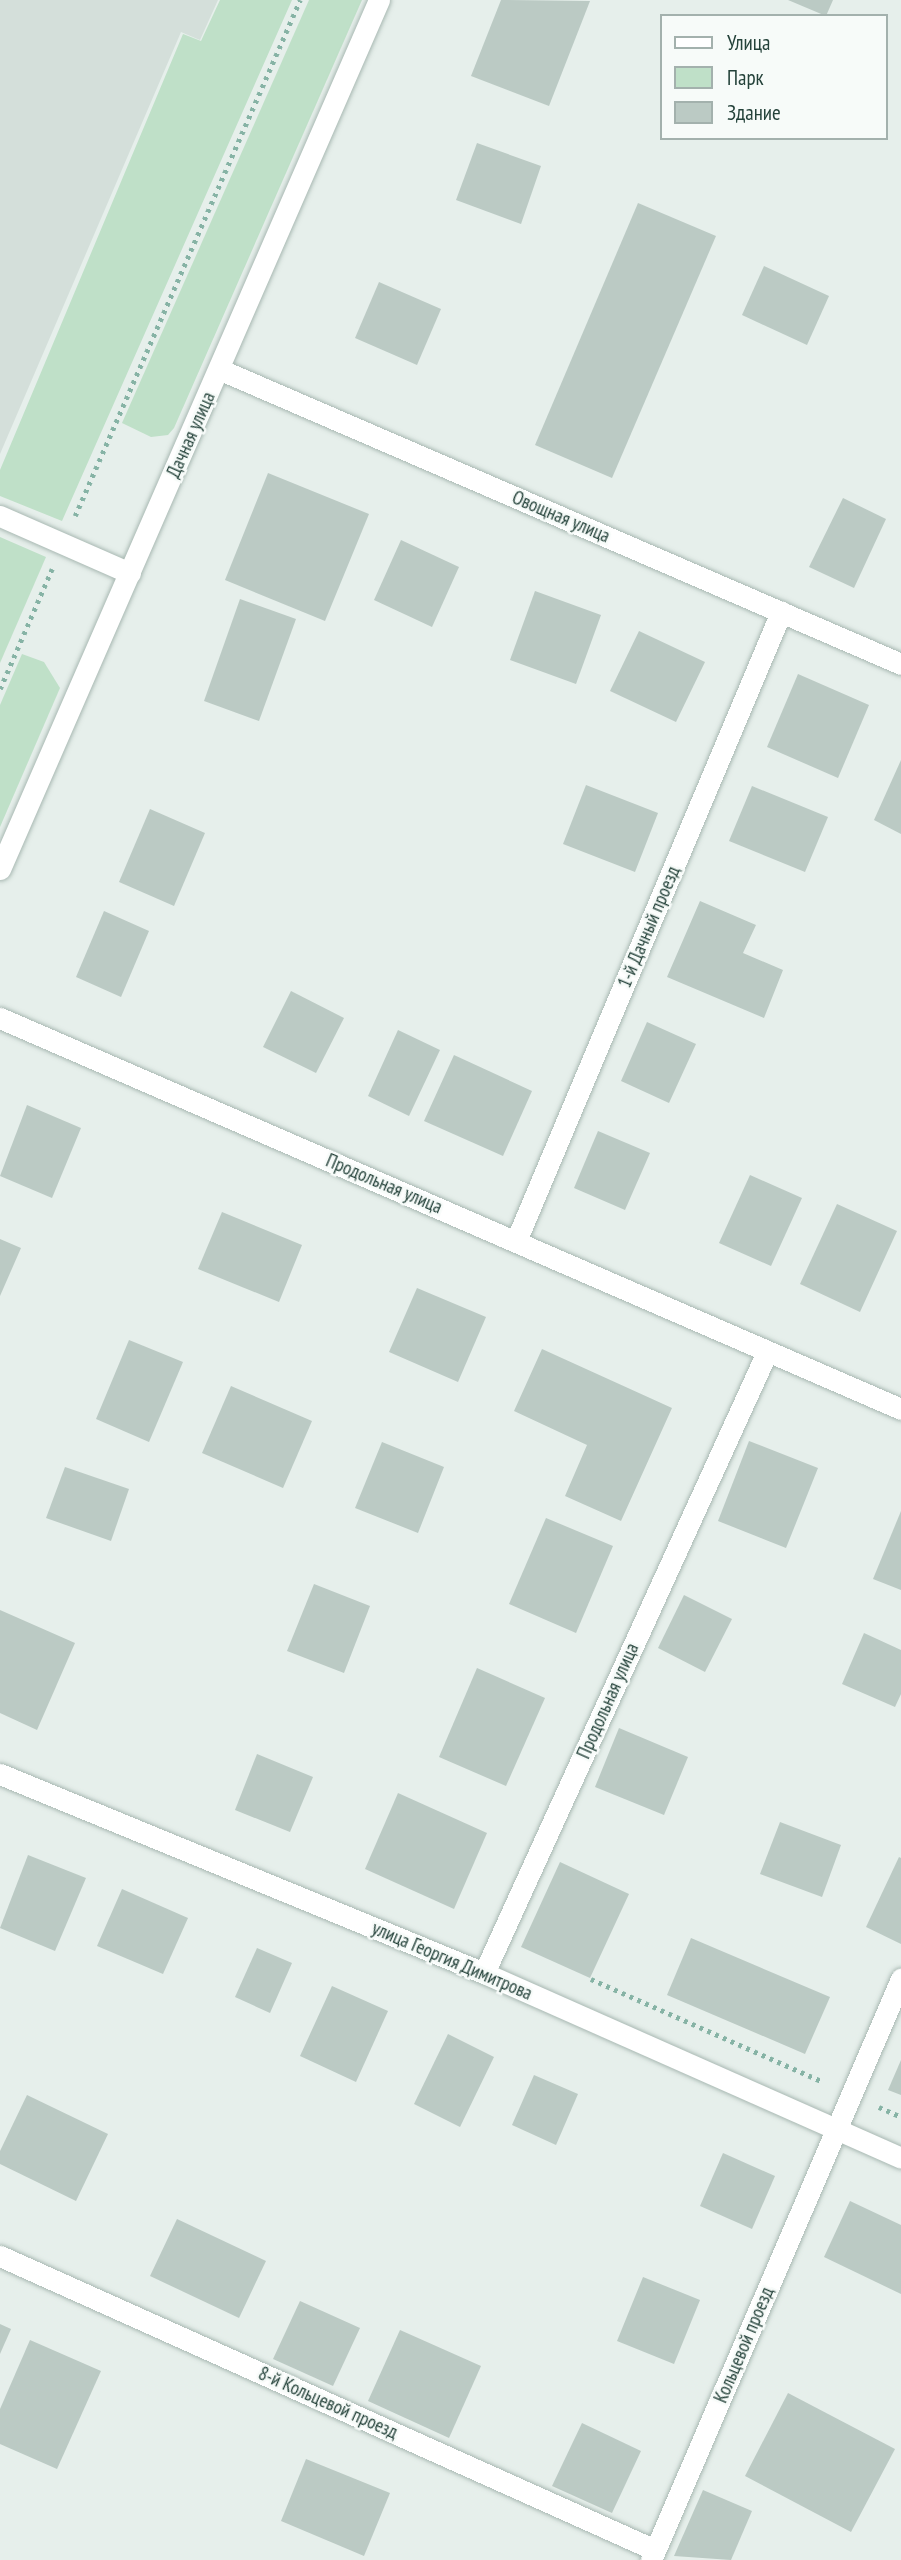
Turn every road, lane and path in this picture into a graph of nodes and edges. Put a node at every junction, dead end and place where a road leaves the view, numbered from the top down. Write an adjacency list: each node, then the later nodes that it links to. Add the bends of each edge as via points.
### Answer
1 (300, 0): 5 (path)
2 (379, 0): 3 (street, Дачная улица)
3 (220, 370): 6 (street, Дачная улица); 7 (street, Овощная улица)
4 (0, 516): 5 (street)
5 (63, 544): 6 (street); 9 (path)
6 (130, 573): 10 (street, Дачная улица)
7 (781, 612): 8 (street, Овощная улица); 12 (street, 1-й Дачный проезд)
8 (901, 664)
9 (0, 689)
10 (0, 869)
11 (0, 1018): 12 (street, Продольная улица)
12 (516, 1241): 13 (street, Продольная улица)
13 (767, 1352): 14 (street, Продольная улица); 16 (street, Продольная улица)
14 (901, 1409)
15 (0, 1774): 16 (street, улица Георгия Димитрова)
16 (484, 1973): 21 (street, улица Георгия Димитрова)
17 (591, 1979): 19 (path)
18 (901, 1979): 19 (street, Кольцевой проезд)
19 (851, 2095): 20 (path); 21 (street, Кольцевой проезд)
20 (901, 2117)
21 (838, 2130): 22 (street, улица Георгия Димитрова); 24 (street, Кольцевой проезд)
22 (901, 2158)
23 (0, 2256): 24 (street, 8-й Кольцевой проезд)
24 (653, 2555)

